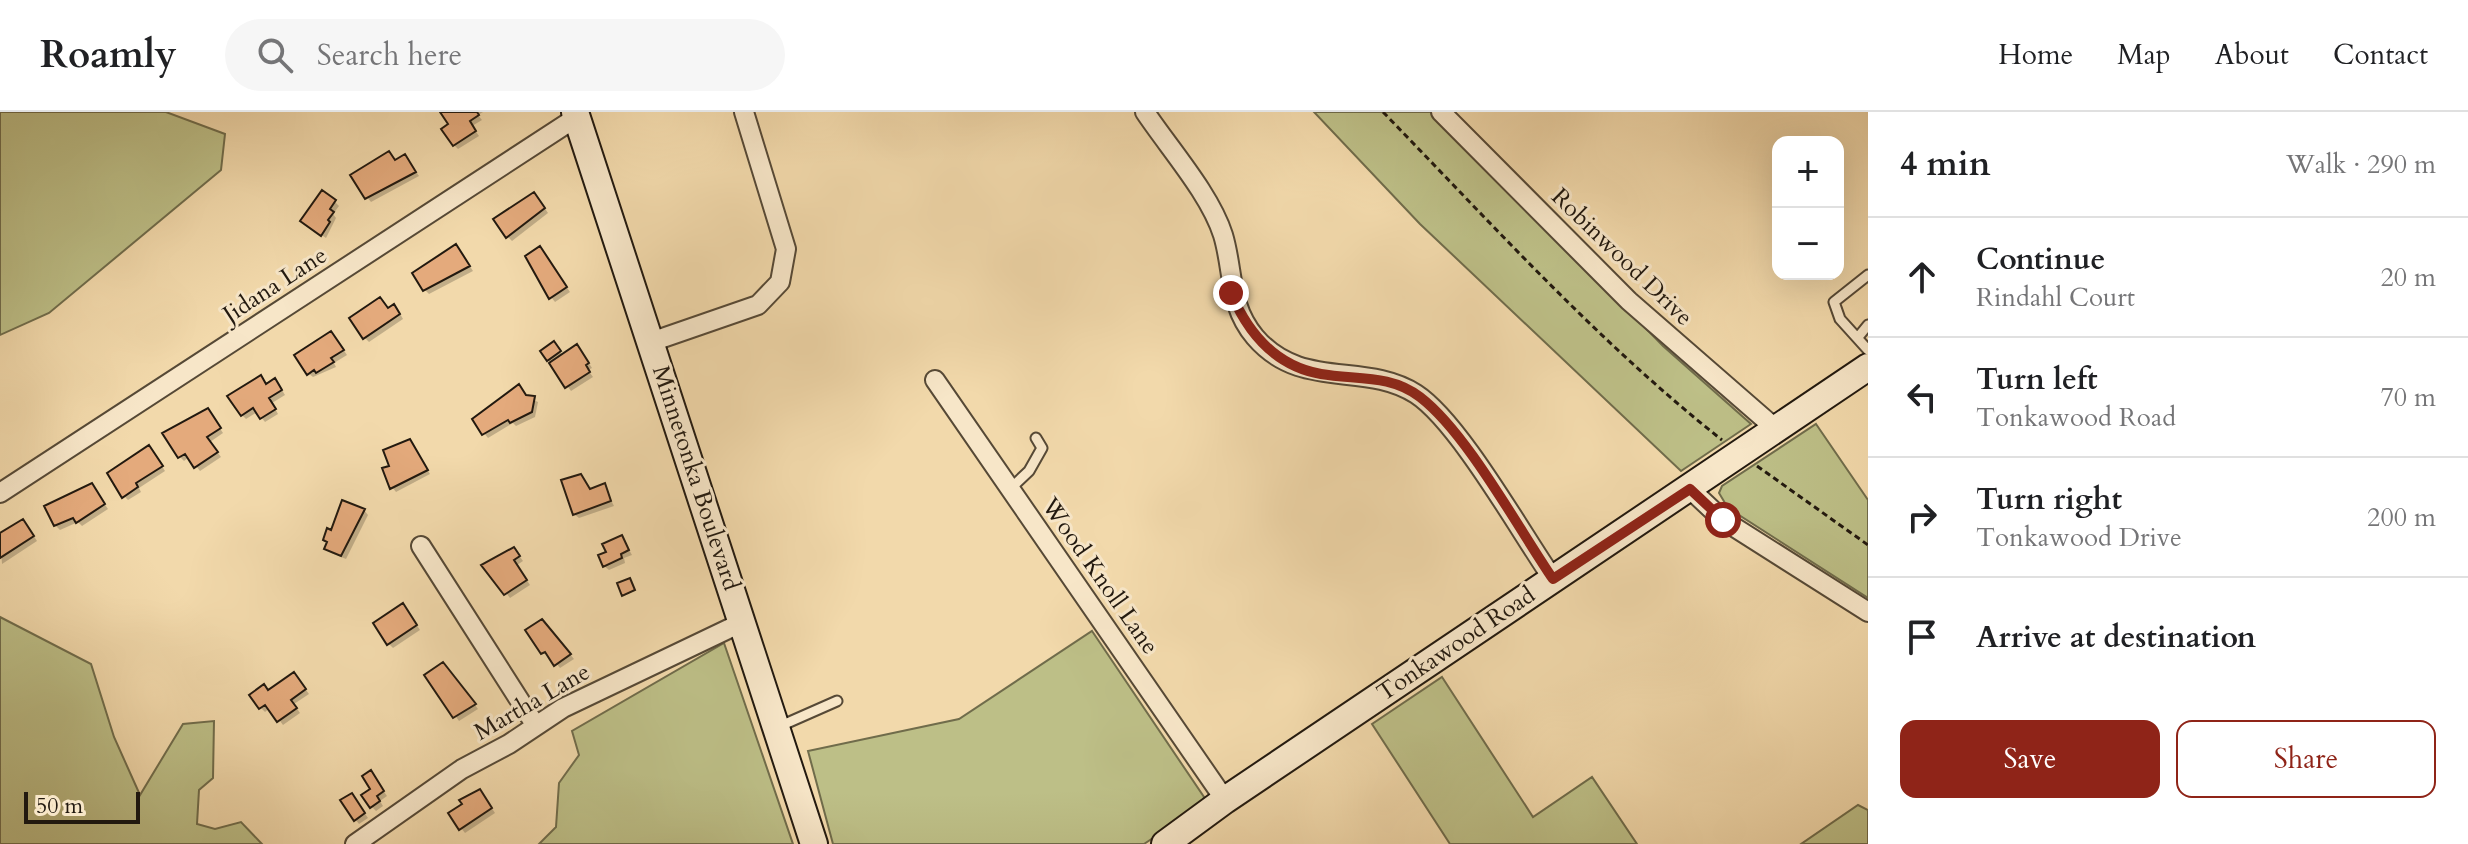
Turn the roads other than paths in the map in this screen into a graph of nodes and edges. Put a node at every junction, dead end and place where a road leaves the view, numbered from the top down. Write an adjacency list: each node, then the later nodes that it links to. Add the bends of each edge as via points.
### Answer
1 (744, 112): 8 (street, via 786,249 780,282 758,305)
2 (1145, 112): 18 (street, via 1215,218 1226,250 1231,293 1255,337 1297,367 1372,377 1417,394 1451,427)
3 (1441, 112): 12 (street, Robinwood Drive, via 1629,301)
4 (576, 114): 8 (street, Minnetonka Boulevard); 16 (street, Jidana Lane)
5 (1868, 275): 7 (lane, via 1834,302 1840,319)
6 (1868, 325): 7 (lane)
7 (1859, 336): 9 (lane)
8 (651, 342): 20 (street, Minnetonka Boulevard)
9 (1868, 350)
10 (1868, 367): 12 (street, Tonkawood Road)
11 (935, 380): 14 (street, Wood Knoll Lane)
12 (1776, 429): 15 (street, Tonkawood Road)
13 (1036, 438): 14 (lane, via 1042,448 1037,461)
14 (1010, 489): 24 (street, Wood Knoll Lane)
15 (1690, 489): 18 (street, Tonkawood Road); 19 (street, via 1723,520)
16 (0, 493)
17 (421, 546): 22 (street)
18 (1553, 579): 24 (street, Tonkawood Road)
19 (1868, 612)
20 (743, 622): 22 (street, Martha Lane); 23 (street, Minnetonka Boulevard)
21 (837, 701): 23 (lane)
22 (536, 726): 25 (street, Martha Lane, via 462,769)
23 (778, 727): 26 (street, Minnetonka Boulevard)
24 (1225, 800): 27 (street, Tonkawood Road)
25 (355, 844)
26 (814, 844)
27 (1165, 844)

